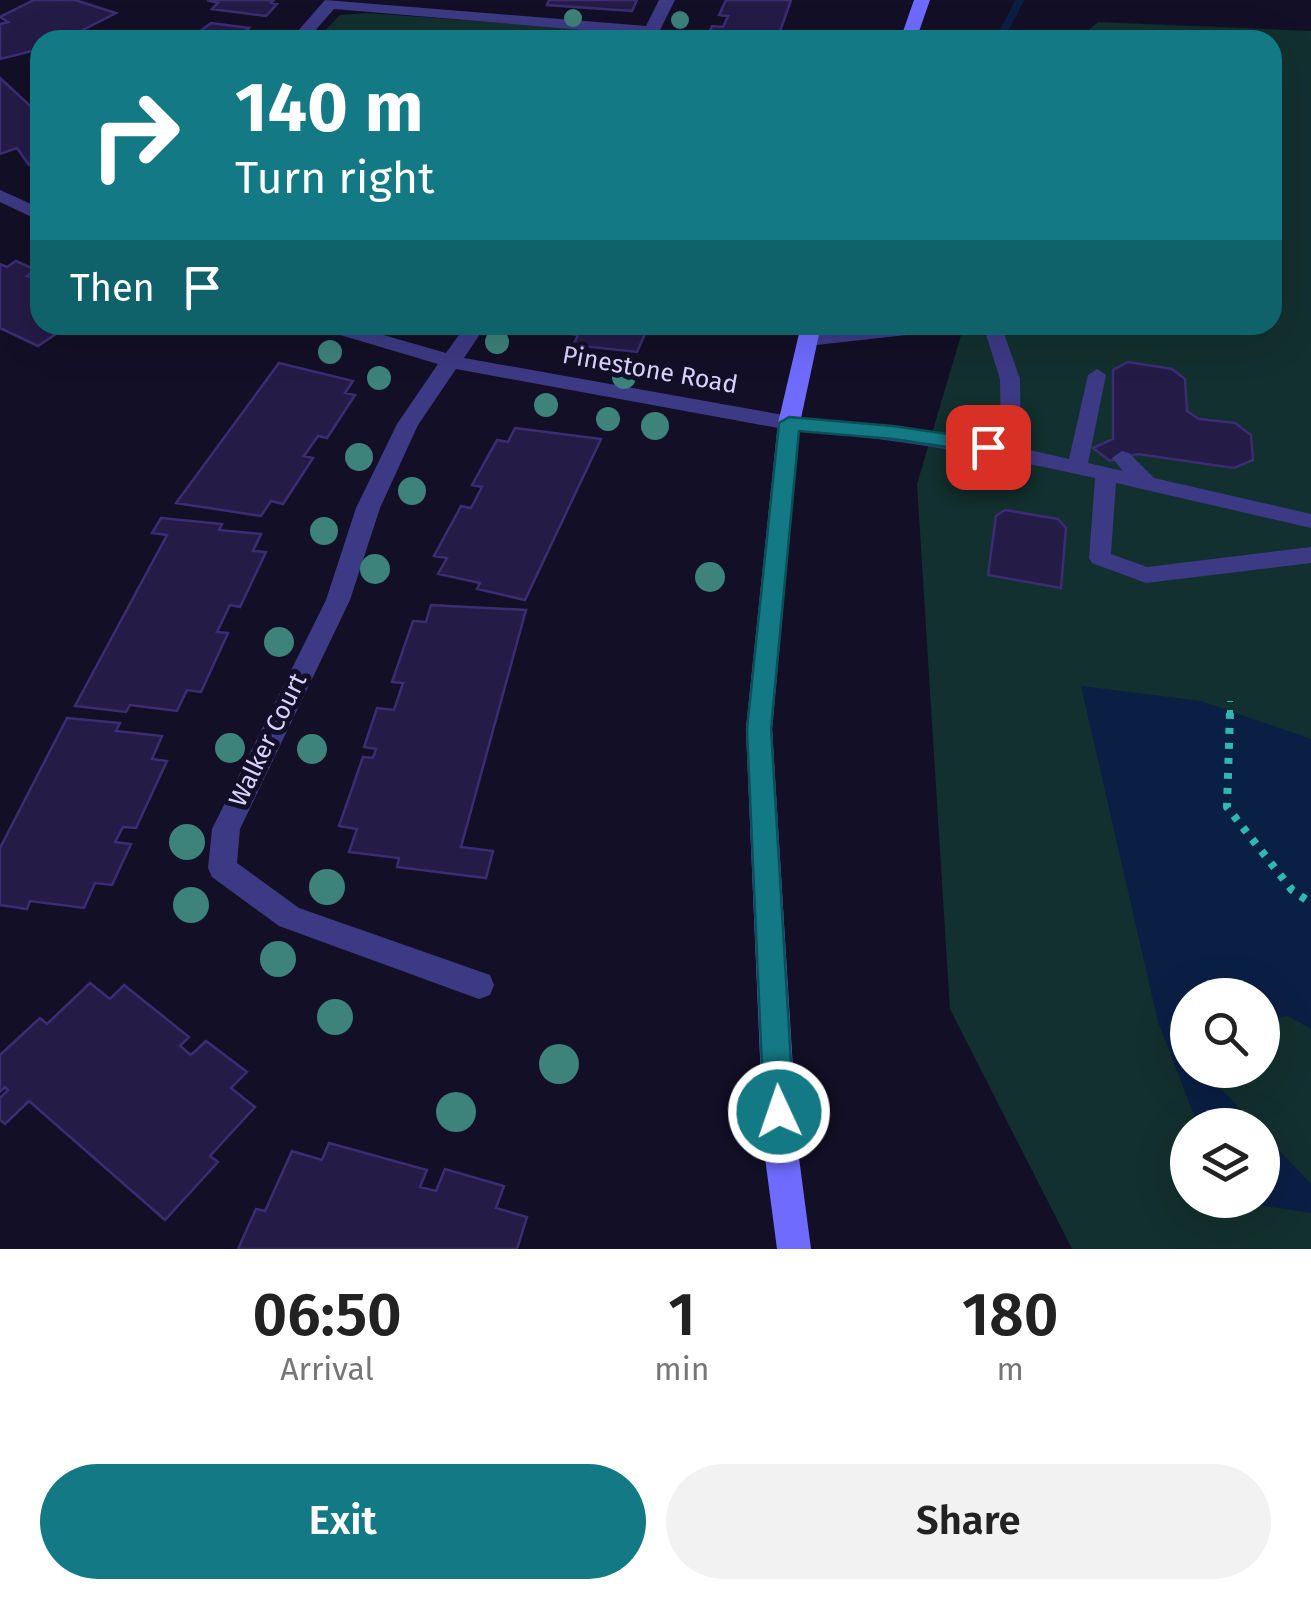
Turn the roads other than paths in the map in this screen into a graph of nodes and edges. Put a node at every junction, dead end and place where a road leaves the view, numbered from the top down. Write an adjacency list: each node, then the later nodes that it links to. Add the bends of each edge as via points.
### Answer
1 (667, 0): 6 (street)
2 (922, 0): 7 (main road)
3 (332, 2): 4 (street); 5 (street)
4 (307, 30)
5 (593, 30)
6 (652, 30)
7 (912, 30)
8 (0, 195): 9 (street)
9 (30, 210)
10 (361, 335): 14 (street, Pinestone Road)
11 (470, 335): 14 (street)
12 (808, 335): 16 (main road)
13 (995, 335): 19 (lane, via 1010,379)
14 (454, 362): 16 (street, Pinestone Road); 24 (street, Walker Court, via 408,424 368,508 338,600 226,829 222,868 289,917)
15 (1096, 375): 17 (lane)
16 (789, 423): 19 (lane); 25 (main road, via 759,729 781,1150)
17 (1086, 426): 18 (lane); 21 (lane)
18 (1104, 443)
19 (1010, 452): 21 (lane)
20 (1114, 466): 21 (lane); 22 (lane, via 1147,483); 23 (lane, via 1100,558 1146,575)
21 (1077, 468)
22 (1311, 521)
23 (1311, 554)
24 (479, 985)
25 (794, 1249)

